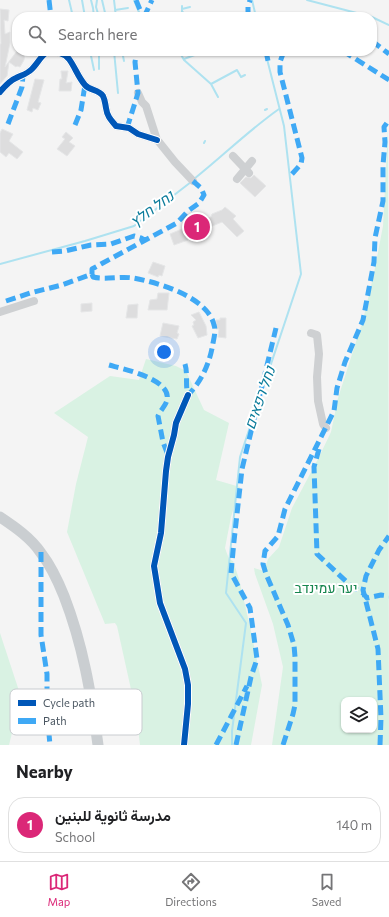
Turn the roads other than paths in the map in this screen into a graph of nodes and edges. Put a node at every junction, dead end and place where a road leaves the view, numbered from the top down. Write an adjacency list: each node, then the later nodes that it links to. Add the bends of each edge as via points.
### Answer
1 (44, 56): 3 (street, via 32,69 7,83)
2 (66, 56): 4 (street, via 87,87 101,94 109,118 116,126 129,128 157,140 146,106)
3 (0, 92)
4 (138, 93)
5 (159, 142): 10 (street)
6 (232, 156): 8 (street)
7 (252, 161): 8 (street)
8 (247, 171): 9 (street)
9 (237, 179)
10 (193, 181)
11 (34, 301): 12 (street)
12 (0, 312)
13 (311, 333): 15 (street, via 317,335 318,401)
14 (188, 395): 20 (street, via 176,422 168,457 161,533 154,566 160,603 185,669 188,685)
15 (326, 428)
16 (0, 516): 17 (main road, via 26,535 41,552 58,581 73,619)
17 (89, 689)
18 (96, 735): 19 (main road)
19 (98, 745)
20 (184, 745)

